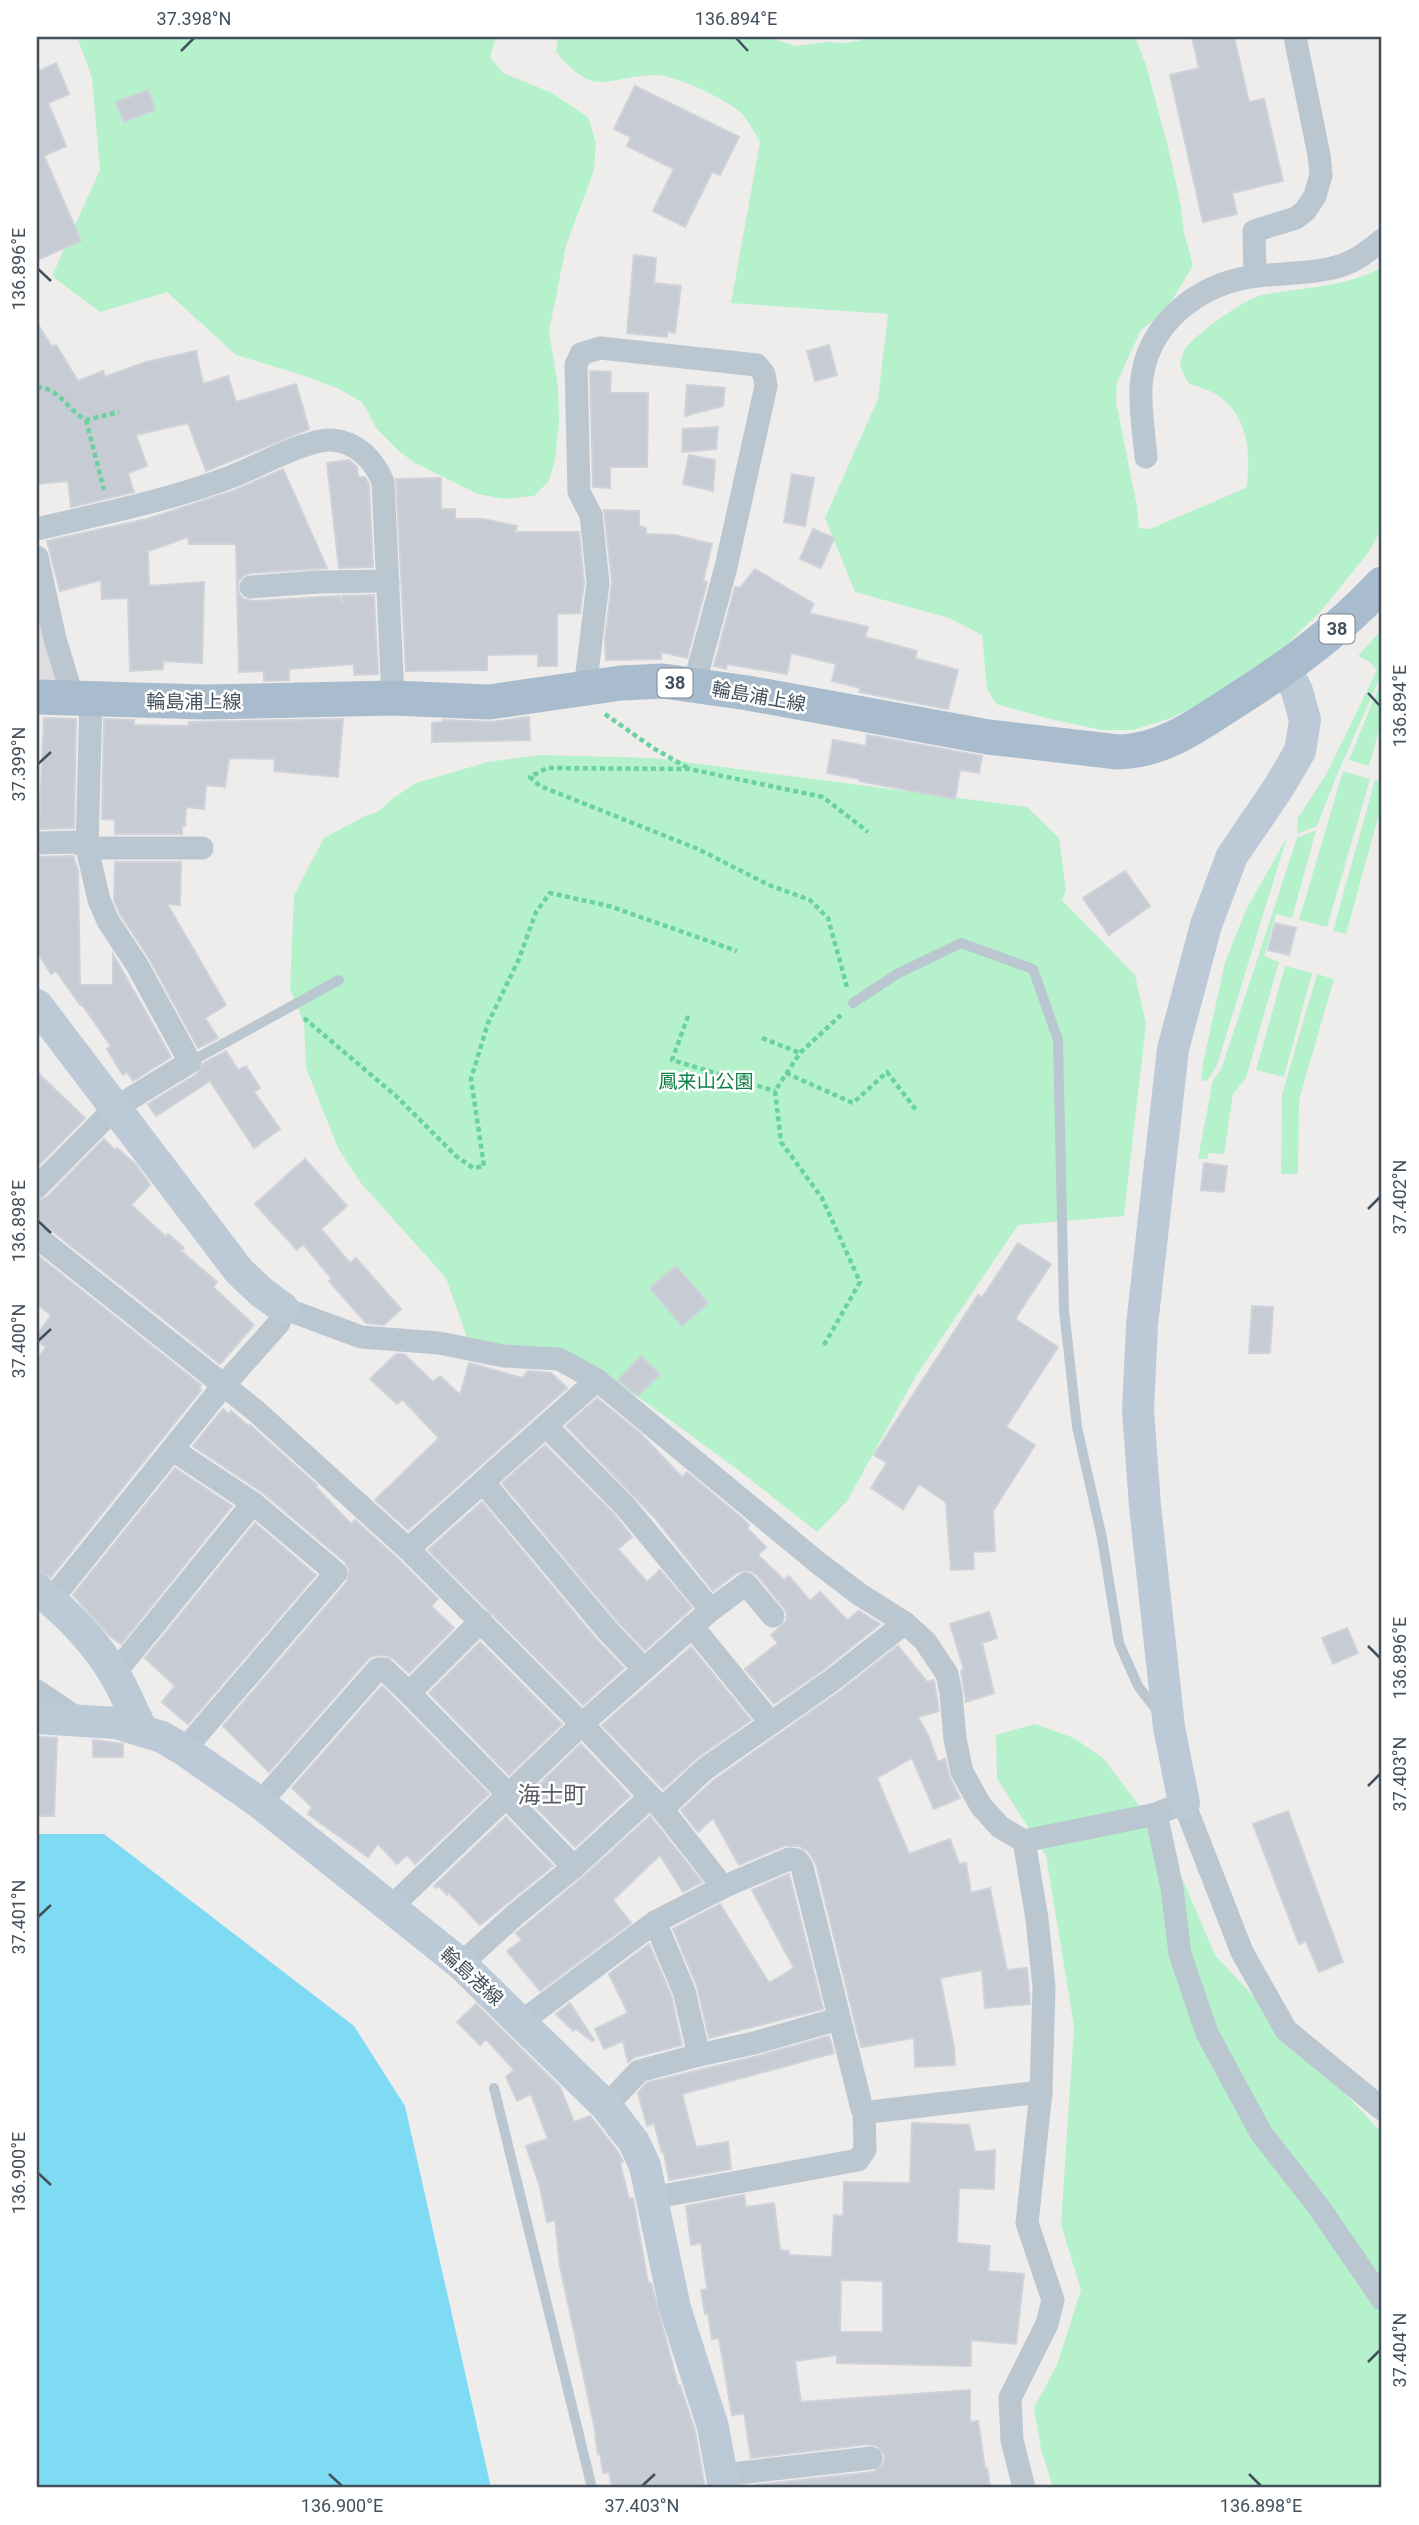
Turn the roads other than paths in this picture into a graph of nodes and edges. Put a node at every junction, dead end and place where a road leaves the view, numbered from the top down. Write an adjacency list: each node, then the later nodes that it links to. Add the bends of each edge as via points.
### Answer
1 (1295, 37): 3 (street, via 1321,175 1305,211 1254,231)
2 (1382, 240): 3 (street, via 1349,263 1297,274)
3 (1255, 276): 4 (street, via 1200,294 1158,330 1141,389)
4 (1146, 457)
5 (37, 528): 7 (street, via 226,479 330,439 347,443 368,458 383,482)
6 (37, 557): 15 (street, via 55,639)
7 (388, 581): 9 (street); 14 (street)
8 (1382, 584): 10 (main road, 輪島浦上線 / 38, via 1320,644)
9 (251, 587)
10 (1286, 669): 11 (main road, 輪島浦上線 / 38, via 1177,738 1136,752 988,737); 48 (street, via 1305,720 1300,751 1233,856 1206,925 1174,1049 1149,1250 1138,1409)
11 (694, 685): 12 (main road, 輪島浦上線 / 38, via 663,681); 12 (street, via 726,567 764,374 757,365 600,348 581,354 576,365 579,492 591,515 598,583)
12 (585, 689): 14 (main road, 輪島浦上線 / 38, via 489,702)
13 (37, 698): 15 (main road, 輪島浦上線 / 38)
14 (393, 698): 15 (main road, 輪島浦上線 / 38)
15 (82, 699): 17 (street)
16 (37, 843): 17 (street, via 76,842)
17 (87, 848): 18 (street); 22 (street, via 102,910)
18 (202, 848)
19 (339, 980): 22 (lane)
20 (853, 1003): 48 (lane, via 897,974 961,943 1034,969 1058,1040 1065,1310 1077,1427 1119,1643 1138,1686)
21 (37, 1005): 23 (street)
22 (190, 1062): 23 (street)
23 (115, 1108): 24 (street); 26 (street, via 239,1270)
24 (37, 1187)
25 (37, 1237): 28 (street)
26 (284, 1308): 27 (street, via 362,1336 559,1359); 28 (street, via 279,1324)
27 (597, 1380): 29 (street); 38 (street, via 817,1562)
28 (223, 1385): 30 (street); 33 (street)
29 (546, 1426): 31 (street); 35 (street, via 625,1506)
30 (173, 1450): 32 (street); 34 (street)
31 (482, 1482): 33 (street); 40 (street)
32 (253, 1503): 41 (street); 50 (street, via 336,1575)
33 (408, 1549): 37 (street)
34 (44, 1595): 41 (street, via 86,1636)
35 (711, 1610): 36 (street, via 746,1584); 39 (street)
36 (773, 1616)
37 (481, 1621): 43 (street); 47 (street)
38 (905, 1623): 46 (street); 55 (street, via 925,1641 947,1674 962,1772 981,1806 1000,1827)
39 (692, 1626): 40 (street); 46 (street)
40 (644, 1669): 47 (street)
41 (114, 1674): 49 (street)
42 (37, 1691): 45 (street)
43 (409, 1693): 51 (street); 52 (street, via 384,1669 378,1669)
44 (37, 1718): 45 (street, 輪島港線)
45 (80, 1720): 49 (street, 輪島港線)
46 (771, 1723): 53 (street)
47 (582, 1724): 51 (street); 53 (street)
48 (1170, 1727): 54 (street)
49 (142, 1730): 50 (street, 輪島港線)
50 (184, 1750): 52 (street, 輪島港線)
51 (507, 1796): 56 (street); 58 (street)
52 (260, 1802): 58 (street, 輪島港線)
53 (656, 1803): 56 (street); 57 (street)
54 (1170, 1808): 55 (street); 67 (street, via 1286,2030); 70 (street, via 1180,1954 1207,2033 1261,2133)
55 (1024, 1841): 65 (street, via 1044,1987)
56 (574, 1867): 60 (street)
57 (723, 1887): 59 (street); 61 (street, via 789,1859 797,1860)
58 (391, 1907): 60 (street, 輪島港線)
59 (655, 1922): 62 (street); 63 (street, via 684,1991)
60 (461, 1964): 62 (street, 輪島港線)
61 (838, 2018): 63 (street); 68 (street)
62 (522, 2022): 66 (street, 輪島港線)
63 (699, 2055): 66 (street, via 639,2071)
64 (494, 2088): 73 (lane)
65 (1041, 2092): 68 (street); 74 (street, via 1027,2223 1053,2300 1047,2324 1010,2398)
66 (606, 2106): 69 (street, 輪島港線, via 634,2142 645,2166)
67 (1382, 2109)
68 (864, 2111): 69 (street, via 865,2150 858,2160)
69 (651, 2198): 72 (street, 輪島港線, via 675,2308 713,2427)
70 (1382, 2300)
71 (871, 2458): 72 (street)
72 (723, 2482)
73 (592, 2488)
74 (1024, 2488)

